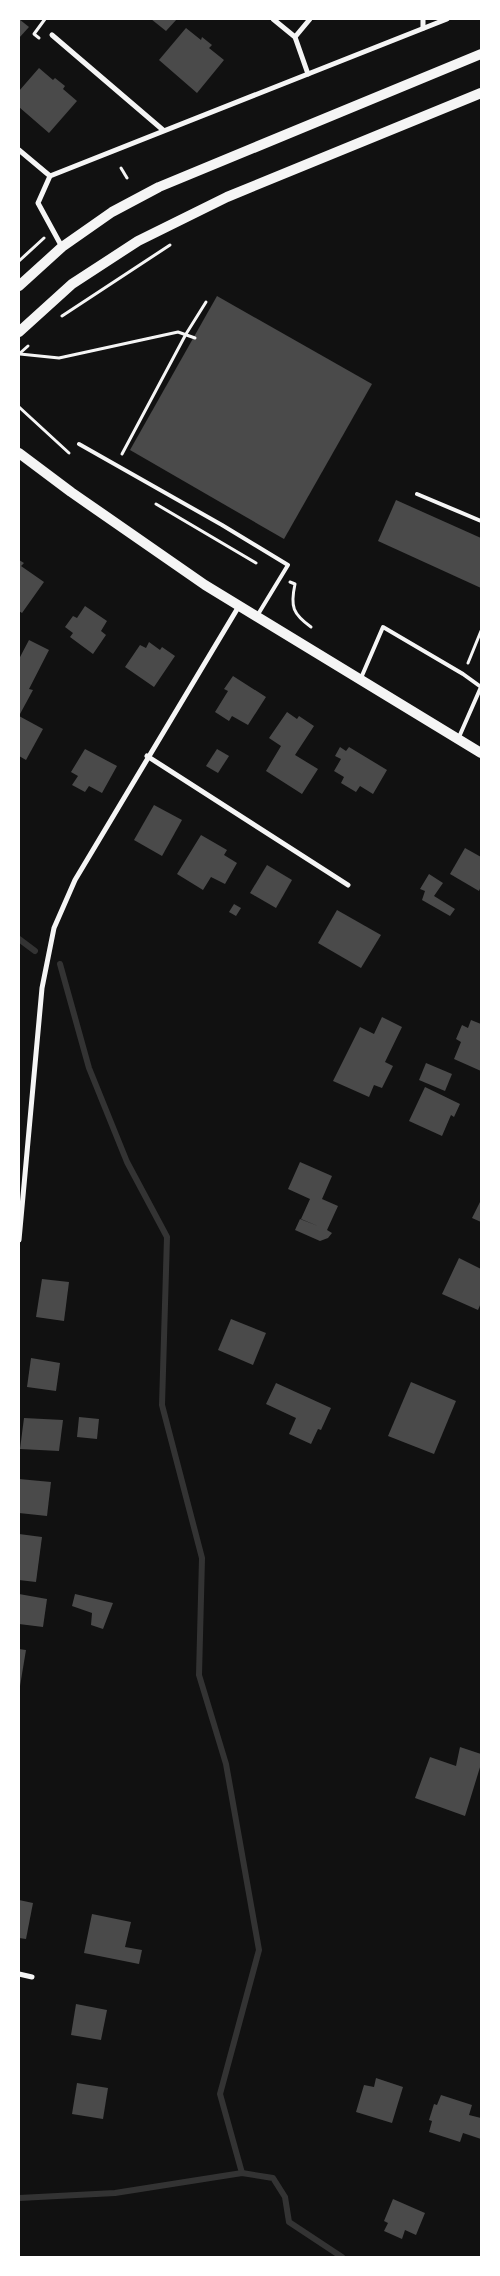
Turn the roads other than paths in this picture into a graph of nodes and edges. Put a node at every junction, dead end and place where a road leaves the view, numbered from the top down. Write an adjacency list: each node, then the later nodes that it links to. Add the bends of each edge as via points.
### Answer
1 (273, 19): 7 (street)
2 (310, 19): 7 (street)
3 (423, 19): 5 (street)
4 (447, 19): 5 (street)
5 (423, 28): 9 (street)
6 (52, 35): 11 (street)
7 (295, 37): 9 (street)
8 (481, 54): 14 (main road, via 159,187 112,212)
9 (308, 74): 11 (street)
10 (481, 93): 16 (main road, via 227,197 138,241 72,284)
11 (163, 130): 13 (street)
12 (19, 150): 13 (street)
13 (50, 176): 14 (street, via 38,203)
14 (62, 247): 15 (main road)
15 (19, 286)
16 (19, 332)
17 (79, 444): 22 (lane, via 288,565)
18 (19, 452): 21 (main road, via 71,492)
19 (417, 494): 20 (lane)
20 (481, 521)
21 (239, 605): 22 (main road); 27 (street)
22 (258, 616): 23 (main road)
23 (359, 680): 24 (lane, via 383,627); 25 (main road)
24 (481, 687): 25 (lane)
25 (458, 740): 26 (main road)
26 (481, 753)
27 (147, 756): 28 (street); 29 (street, via 75,880 54,928 41,998)
28 (348, 885)
29 (19, 1240)
30 (19, 1974): 31 (street)
31 (32, 1977)

